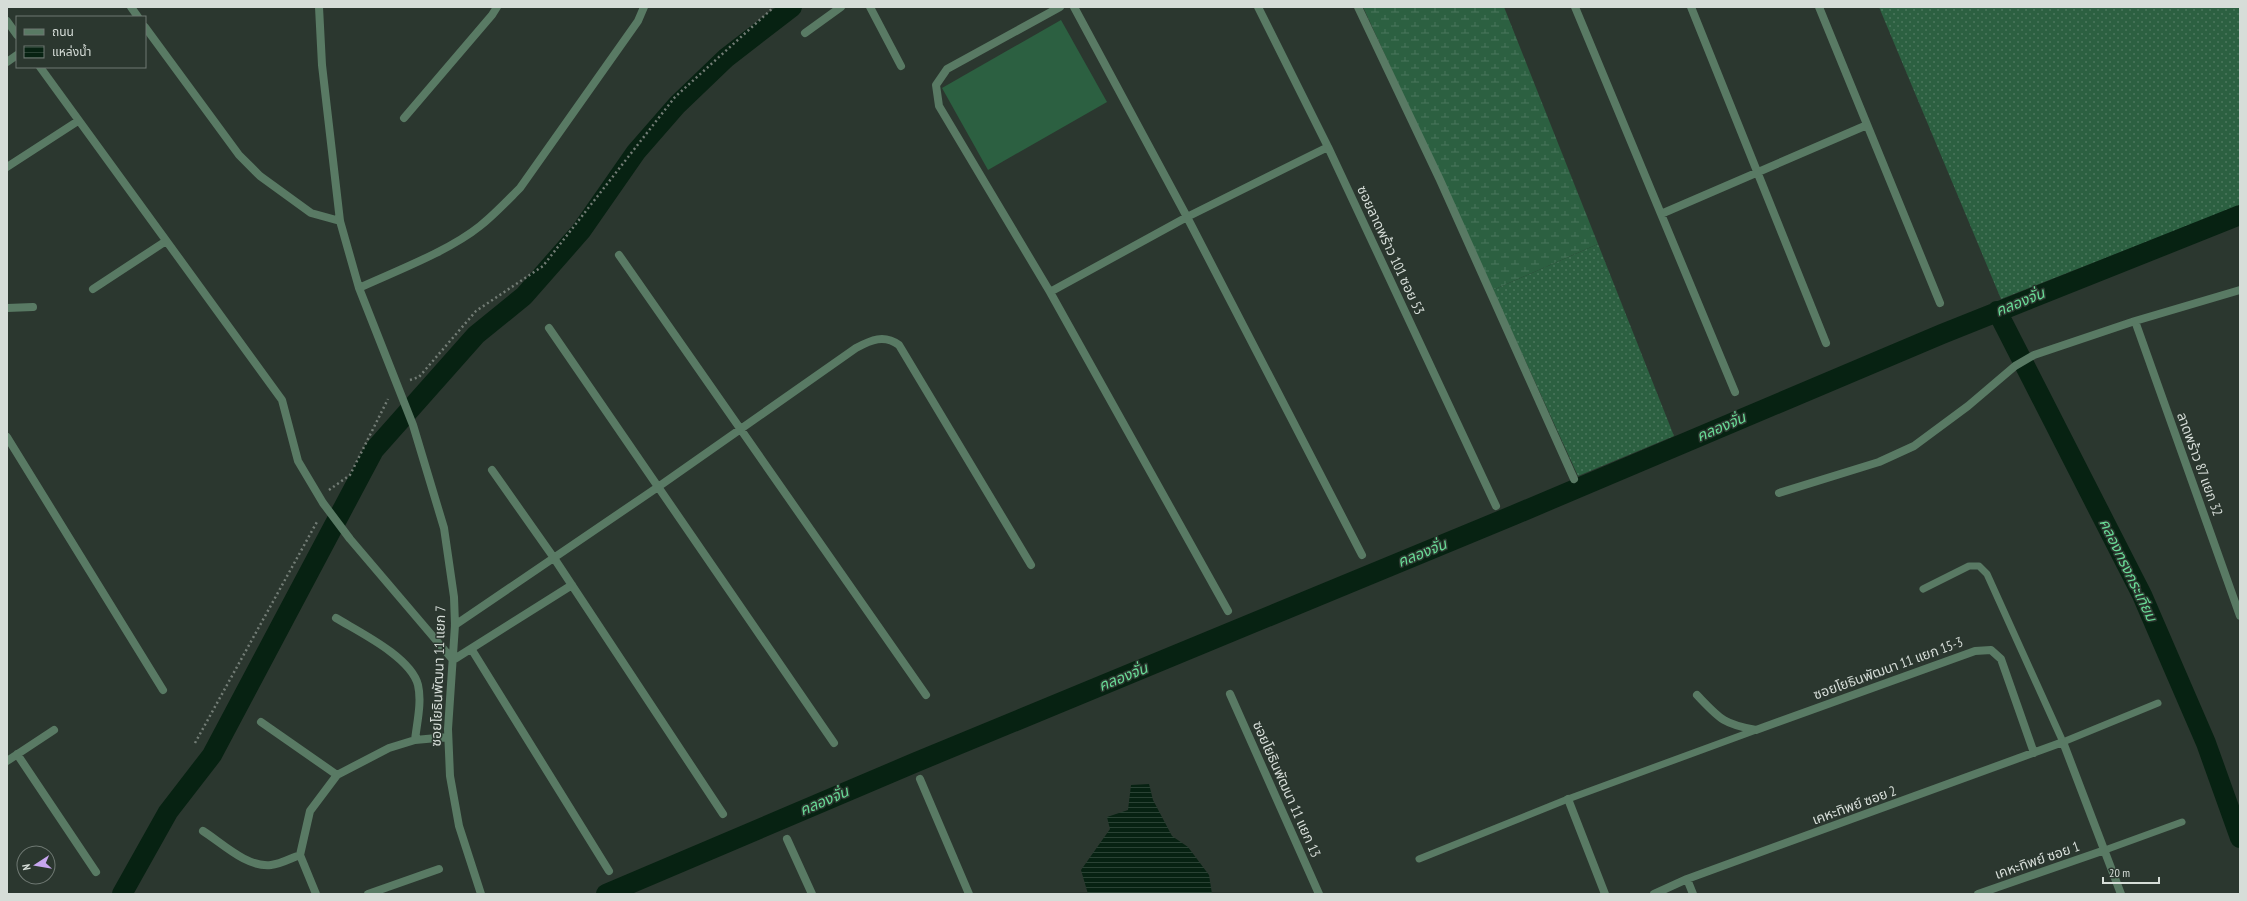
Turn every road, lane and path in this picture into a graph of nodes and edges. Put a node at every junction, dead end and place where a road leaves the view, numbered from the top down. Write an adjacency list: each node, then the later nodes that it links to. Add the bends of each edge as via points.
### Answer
1 (131, 7): 15 (street)
2 (319, 7): 32 (street, ซอยโยธินพัฒนา 11 แยก 7, via 322,65)
3 (497, 7): 24 (street)
4 (644, 7): 35 (street, via 638,21 520,188 479,227 457,242)
5 (774, 7): 45 (path, via 675,97 543,266 476,310 419,377)
6 (841, 7): 18 (street)
7 (870, 7): 22 (street)
8 (1060, 7): 38 (street, via 947,69 936,85 939,106)
9 (1074, 7): 31 (street)
10 (1258, 7): 27 (street, ซอยลาดพร้าว 101 ซอย 53)
11 (1358, 7): 50 (street, via 1440,180)
12 (1575, 7): 30 (street)
13 (1691, 7): 29 (street)
14 (1819, 7): 26 (street)
15 (137, 16)
16 (8, 26): 19 (street)
17 (146, 28): 32 (street, via 239,155 260,176 311,213)
18 (805, 33)
19 (16, 34)
20 (16, 56): 21 (street)
21 (7, 62)
22 (901, 66)
23 (41, 68): 25 (street)
24 (404, 118)
25 (78, 121): 28 (street); 33 (street)
26 (1868, 125): 29 (street); 39 (street)
27 (1328, 147): 31 (street); 54 (street, ซอยลาดพร้าว 101 ซอย 53)
28 (7, 167)
29 (1758, 172): 30 (street); 44 (street)
30 (1661, 214): 46 (street)
31 (1187, 218): 38 (street); 55 (street)
32 (340, 221): 35 (street, ซอยโยธินพัฒนา 11 แยก 7)
33 (166, 241): 36 (street); 53 (street, via 282,400 298,461)
34 (619, 255): 47 (street)
35 (359, 288): 45 (street, ซอยโยธินพัฒนา 11 แยก 7)
36 (93, 289)
37 (2240, 290): 42 (street)
38 (1050, 292): 60 (street)
39 (1940, 303)
40 (33, 307): 41 (street)
41 (7, 308)
42 (2135, 321): 52 (street, via 2027,359 2014,366 1968,406 1914,446 1879,462); 61 (street, ลาดพร้าว 87 แยก 32)
43 (549, 328): 51 (street)
44 (1826, 342)
45 (397, 386): 53 (path, via 350,475); 63 (street, ซอยโยธินพัฒนา 11 แยก 7, via 413,425 444,528 454,597)
46 (1735, 392)
47 (740, 428): 51 (street); 57 (street, via 856,348 882,338 892,339 900,345); 68 (street)
48 (7, 437): 66 (street)
49 (492, 470): 56 (street)
50 (1574, 479)
51 (658, 487): 56 (street); 78 (street)
52 (1779, 493)
53 (321, 501): 65 (street); 77 (path, via 318,523)
54 (1496, 506)
55 (1362, 555)
56 (554, 558): 58 (street); 63 (street)
57 (1031, 564)
58 (572, 585): 64 (street); 85 (street)
59 (1924, 590): 76 (lane, via 1969,566 1979,566 1987,574)
60 (1228, 611)
61 (2240, 616)
62 (336, 618): 75 (street, via 403,660 412,673 418,684 419,701)
63 (455, 625): 65 (street, ซอยโยธินพัฒนา 11 แยก 7)
64 (472, 650): 65 (street); 93 (street)
65 (453, 660): 74 (street, ซอยโยธินพัฒนา 11 แยก 7)
66 (163, 690)
67 (1230, 694): 101 (street, ซอยโยธินพัฒนา 11 แยก 13)
68 (926, 695)
69 (1697, 696): 73 (street, via 1720,720)
70 (2158, 703): 76 (lane)
71 (261, 722): 82 (street)
72 (54, 730): 80 (street)
73 (1756, 730): 79 (street, ซอยโยธินพัฒนา 11 แยก 15-3, via 1975,651 1991,650 2001,659); 84 (lane)
74 (448, 737): 75 (street); 98 (street, ซอยโยธินพัฒนา 11 แยก 7, via 450,776 459,826)
75 (415, 740): 82 (street, via 389,748)
76 (2063, 742): 79 (street, เคหะทิพย์ ซอย 2); 89 (street)
77 (195, 743)
78 (834, 743)
79 (2034, 753): 95 (street, เคหะทิพย์ ซอย 2)
80 (17, 754): 81 (street); 94 (street)
81 (7, 761)
82 (337, 775): 90 (street, via 310,811)
83 (920, 779): 100 (street)
84 (1568, 800): 91 (lane); 102 (street)
85 (723, 814)
86 (2182, 822): 89 (lane)
87 (203, 831): 90 (street, via 259,865 272,865)
88 (787, 839): 99 (street)
89 (2105, 850): 105 (street, เคหะทิพย์ ซอย 1); 106 (street)
90 (300, 855): 96 (street)
91 (1420, 859)
92 (438, 869): 97 (street)
93 (609, 871)
94 (96, 872)
95 (1687, 879): 103 (street, เคหะทิพย์ ซอย 2); 104 (street)
96 (316, 894)
97 (368, 894)
98 (481, 894)
99 (812, 894)
100 (969, 894)
101 (1319, 894)
102 (1605, 894)
103 (1654, 894)
104 (1693, 894)
105 (1978, 894)
106 (2121, 894)

